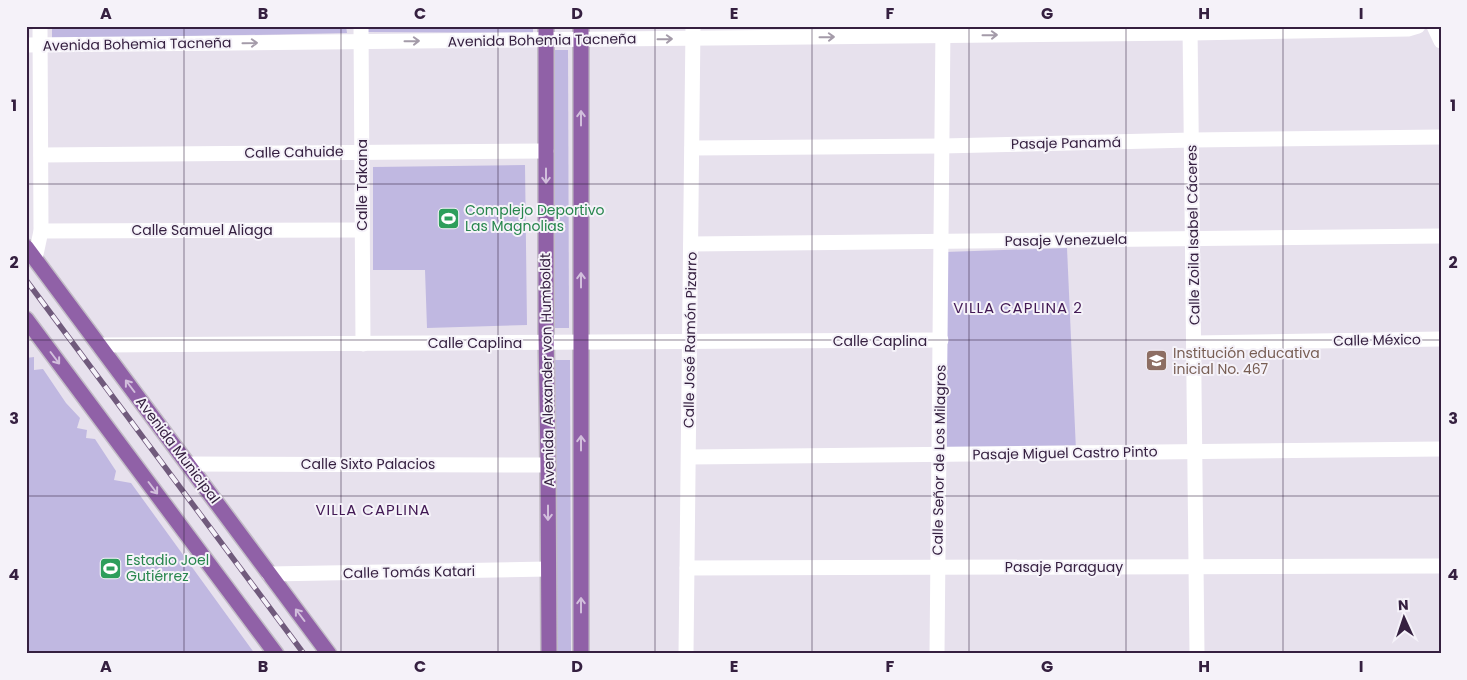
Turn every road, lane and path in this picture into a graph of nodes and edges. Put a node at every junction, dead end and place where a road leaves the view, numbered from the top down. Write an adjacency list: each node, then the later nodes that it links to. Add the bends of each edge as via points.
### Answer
1 (40, 26): 12 (street)
2 (361, 26): 11 (street, Calle Takana)
3 (1418, 26): 5 (street, Avenida Bohemia Tacneña, via 1408,29)
4 (1434, 26): 10 (street)
5 (1191, 30): 6 (street, Avenida Bohemia Tacneña, one-way to 5); 14 (street, Calle Zoila Isabel Cáceres)
6 (943, 31): 7 (street, Avenida Bohemia Tacneña, one-way to 6); 15 (street, Calle Señor de Los Milagros)
7 (693, 32): 9 (street, Avenida Bohemia Tacneña, one-way to 7); 16 (street, Calle José Ramón Pizarro)
8 (546, 33): 9 (street, Avenida Bohemia Tacneña); 11 (street, Avenida Bohemia Tacneña, one-way to 8); 17 (main road, Avenida Alexander von Humboldt)
9 (581, 33): 30 (main road, one-way to 9)
10 (1441, 41)
11 (361, 42): 12 (street, Avenida Bohemia Tacneña, one-way to 11); 18 (street, Calle Takana)
12 (33, 45): 19 (street)
13 (1441, 137): 14 (street, Pasaje Panamá)
14 (1192, 140): 15 (street, Pasaje Panamá); 23 (street, Calle Zoila Isabel Cáceres)
15 (942, 146): 16 (street, Pasaje Panamá); 24 (street, Calle Señor de Los Milagros)
16 (692, 148): 25 (street, Calle José Ramón Pizarro)
17 (546, 151): 18 (street, Calle Cahuide); 32 (main road, Avenida Alexander von Humboldt, one-way to 32)
18 (362, 152): 19 (street, Calle Cahuide); 20 (street, Calle Takana)
19 (41, 155): 21 (street)
20 (362, 230): 21 (street, Calle Samuel Aliaga); 34 (street, Calle Takana)
21 (41, 231): 26 (street)
22 (1441, 236): 23 (street, Pasaje Venezuela)
23 (1193, 239): 24 (street, Pasaje Venezuela); 33 (street, Calle Zoila Isabel Cáceres)
24 (941, 241): 25 (street, Pasaje Venezuela); 29 (street, Calle Señor de Los Milagros)
25 (691, 244): 31 (street, Calle José Ramón Pizarro)
26 (31, 253): 35 (main road, Avenida Municipal)
27 (26, 319): 48 (main road, one-way to 48)
28 (1441, 339): 33 (street, Calle México)
29 (940, 340): 31 (street, Calle Caplina); 38 (street, Calle Señor de Los Milagros)
30 (581, 342): 31 (street, Calle Caplina); 32 (street, Calle Caplina); 51 (main road, one-way to 30)
31 (690, 342): 39 (street, Calle José Ramón Pizarro)
32 (546, 343): 34 (street, Calle Caplina); 41 (main road, Avenida Alexander von Humboldt)
33 (1194, 343): 37 (street, Calle Zoila Isabel Cáceres)
34 (363, 344): 35 (street, Calle Caplina)
35 (100, 345): 40 (main road, Avenida Municipal, one-way to 35)
36 (1441, 449): 37 (street, Pasaje Miguel Castro Pinto)
37 (1195, 452): 38 (street, Pasaje Miguel Castro Pinto); 42 (street, Calle Zoila Isabel Cáceres)
38 (939, 454): 39 (street, Pasaje Miguel Castro Pinto); 44 (street, Calle Señor de Los Milagros)
39 (688, 457): 45 (street, Calle José Ramón Pizarro)
40 (188, 464): 41 (street, Calle Sixto Palacios); 47 (main road, Avenida Municipal)
41 (548, 464): 46 (main road, Avenida Alexander von Humboldt, one-way to 46)
42 (1196, 566): 43 (street, Pasaje Paraguay); 44 (street, Pasaje Paraguay); 54 (street, Calle Zoila Isabel Cáceres)
43 (1441, 566)
44 (938, 567): 45 (street, Pasaje Paraguay); 53 (street, Calle Señor de Los Milagros)
45 (687, 568): 52 (street, Calle José Ramón Pizarro)
46 (548, 569): 47 (street, Calle Tomás Katari); 50 (main road, Avenida Alexander von Humboldt)
47 (269, 574): 49 (main road, Avenida Municipal, one-way to 47)
48 (276, 654)
49 (329, 654)
50 (548, 654)
51 (581, 654)
52 (686, 654)
53 (937, 654)
54 (1197, 654)

